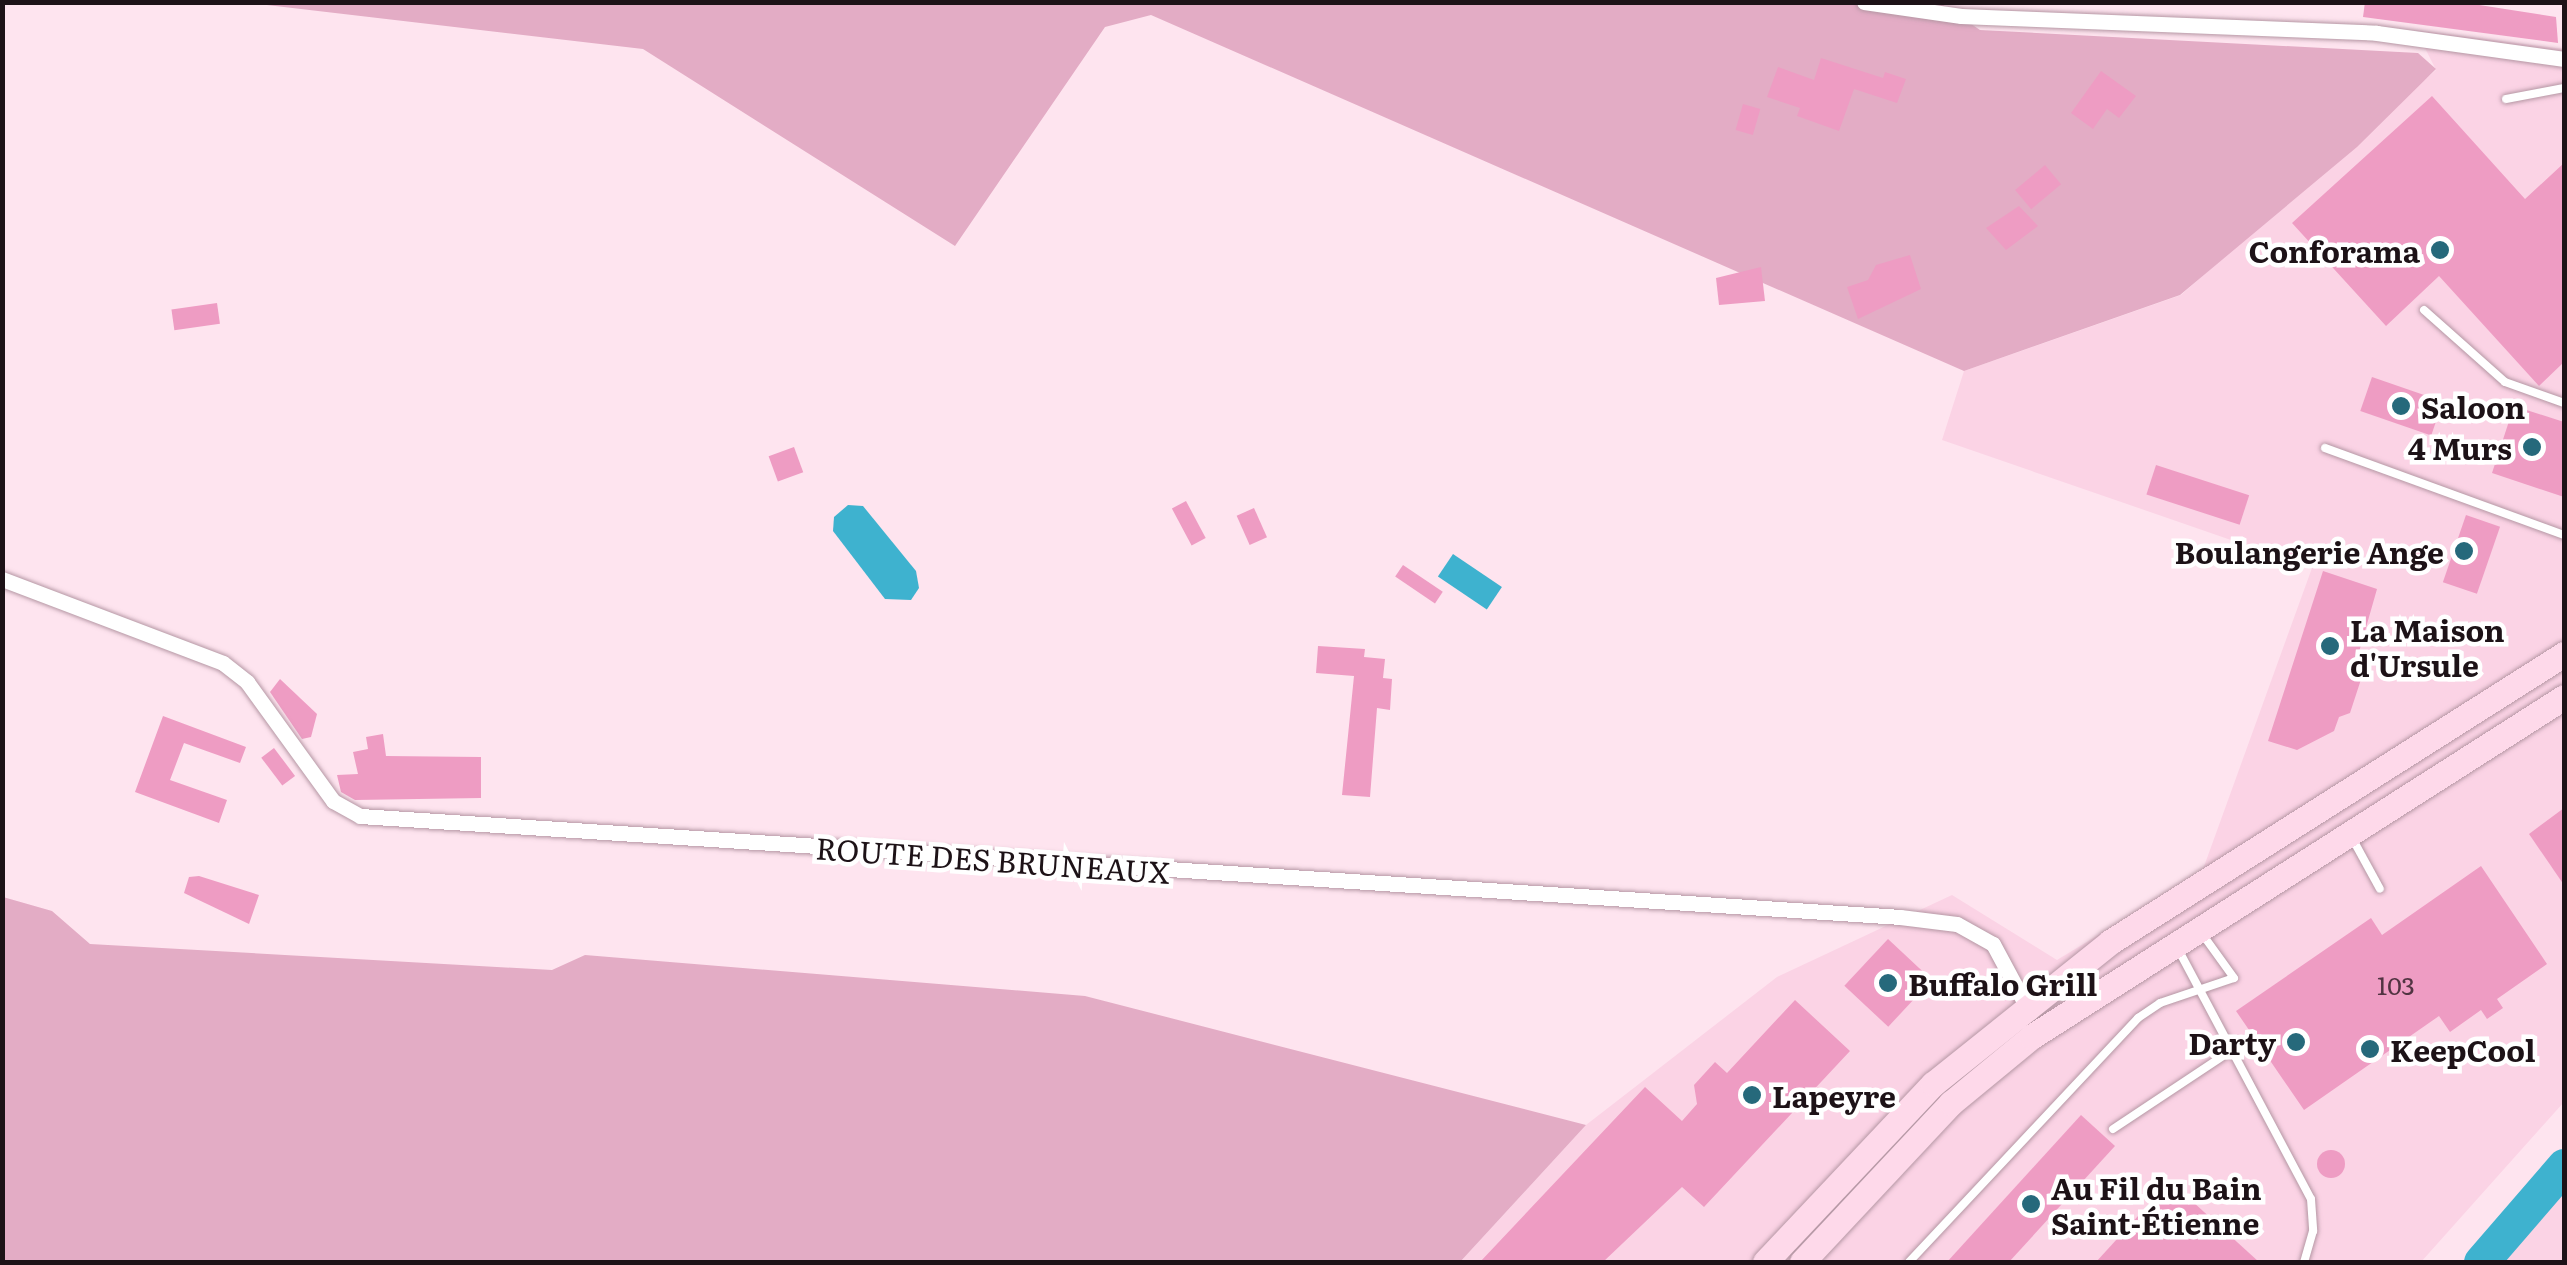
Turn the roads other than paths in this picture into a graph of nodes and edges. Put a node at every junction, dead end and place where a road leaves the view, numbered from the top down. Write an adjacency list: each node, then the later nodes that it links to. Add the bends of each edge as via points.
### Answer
1 (1864, 2): 2 (street, via 1961,16 2377,33)
2 (2564, 59)
3 (2564, 88): 4 (lane)
4 (2506, 99)
5 (2424, 310): 6 (lane, via 2504,382)
6 (2564, 403)
7 (2325, 448): 8 (lane)
8 (2564, 535)
9 (2, 579): 19 (street, ROUTE DES BRUNEAUX, via 223,662 247,682 333,802 360,816 1900,916 1957,924 1992,944)
10 (2564, 654): 14 (main road)
11 (2564, 698): 12 (main road)
12 (2351, 836): 13 (lane); 16 (main road)
13 (2380, 888)
14 (2178, 900): 15 (main road); 16 (main road)
15 (2154, 915): 17 (main road); 19 (main road)
16 (2201, 932): 17 (main road); 18 (lane, via 2234,978)
17 (2176, 945): 18 (lane); 20 (main road)
18 (2204, 992): 21 (lane); 25 (lane, via 2160,1003 2138,1018)
19 (2030, 1006): 20 (street); 24 (main road, via 1934,1084)
20 (2031, 1038): 23 (main road, via 1951,1102)
21 (2229, 1052): 22 (lane); 26 (lane, via 2311,1199 2313,1231)
22 (2113, 1129)
23 (1807, 1261)
24 (1765, 1262)
25 (1909, 1262)
26 (2304, 1262)

